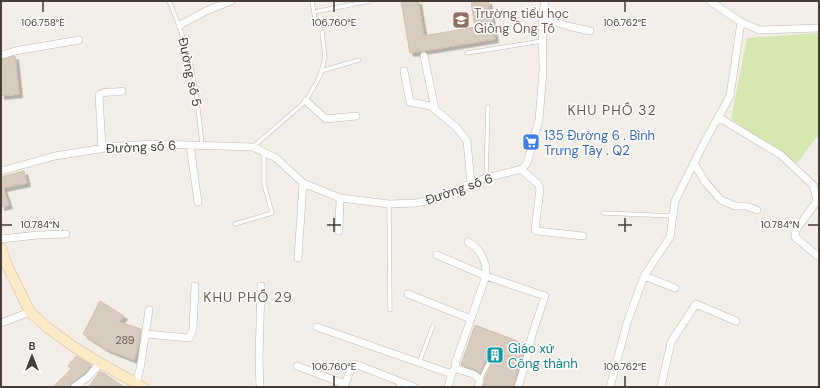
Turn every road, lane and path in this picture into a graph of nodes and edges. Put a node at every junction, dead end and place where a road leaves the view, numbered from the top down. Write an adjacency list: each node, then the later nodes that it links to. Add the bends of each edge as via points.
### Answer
1 (169, 1): 10 (lane, Đường số 5)
2 (231, 1): 10 (street)
3 (312, 1): 7 (lane)
4 (370, 1): 7 (lane)
5 (545, 1): 8 (street)
6 (710, 1): 9 (street)
7 (314, 12): 11 (lane)
8 (542, 18): 13 (street); 16 (street)
9 (741, 22): 12 (street, via 759,30); 28 (street, via 730,96)
10 (180, 25): 30 (lane, Đường số 5, via 191,62)
11 (316, 25)
12 (819, 28)
13 (590, 31)
14 (322, 32): 21 (lane, via 325,58)
15 (78, 40): 18 (street)
16 (542, 41): 17 (lane); 35 (street, via 543,71 539,120 527,163)
17 (467, 53)
18 (1, 55)
19 (424, 56): 26 (street)
20 (359, 60): 21 (lane)
21 (321, 71): 24 (lane)
22 (404, 71): 26 (street, via 410,102)
23 (122, 91): 32 (street, via 99,95)
24 (306, 101): 27 (street, via 326,119); 31 (lane)
25 (488, 106): 37 (lane)
26 (436, 109): 39 (street, via 467,141)
27 (356, 116)
28 (718, 117): 34 (street); 54 (street, via 781,155 813,185 818,201 796,230 795,237)
29 (190, 145): 30 (street, Đường số 6); 32 (street, Đường số 6, via 157,144); 41 (street)
30 (202, 145): 31 (street, Đường số 6)
31 (253, 147): 33 (street, Đường số 6)
32 (102, 149): 36 (street, Đường số 6, via 54,156)
33 (264, 152): 38 (street, Đường số 6, via 276,158); 46 (lane, via 264,184 272,213)
34 (694, 163): 43 (street, via 705,182 721,200); 45 (street, via 675,200)
35 (522, 169): 37 (street, Đường số 6); 49 (street, via 540,189 535,230)
36 (1, 171)
37 (486, 178): 39 (street, Đường số 6)
38 (303, 183): 40 (street, Đường số 6); 55 (street)
39 (471, 183): 42 (street, Đường số 6, via 442,197 417,203)
40 (340, 198): 42 (street, Đường số 6); 47 (street)
41 (198, 202)
42 (389, 204): 64 (lane)
43 (756, 210)
44 (603, 213): 45 (lane)
45 (673, 216): 58 (street, via 670,237)
46 (235, 224)
47 (339, 231)
48 (66, 234): 50 (street)
49 (583, 236)
50 (1, 239)
51 (468, 242): 57 (street, via 477,247 482,255 487,270)
52 (1, 248): 56 (main road)
53 (437, 255): 57 (street)
54 (819, 257)
55 (298, 258)
56 (4, 266): 65 (main road)
57 (486, 276): 66 (street); 86 (street, via 545,296)
58 (644, 276): 61 (street); 87 (street, via 627,322)
59 (195, 286): 71 (street, via 193,329 189,338)
60 (261, 286): 83 (street)
61 (676, 288)
62 (408, 294): 66 (street)
63 (149, 310): 71 (street)
64 (390, 310)
65 (30, 312): 68 (street); 73 (main road, via 74,347)
66 (471, 319): 76 (street)
67 (736, 321): 88 (street, via 696,304 671,342)
68 (1, 322)
69 (433, 326): 74 (lane)
70 (317, 327): 74 (street)
71 (145, 334): 80 (street)
72 (490, 362): 79 (lane)
73 (100, 363): 80 (main road); 82 (street, via 88,377)
74 (419, 363): 77 (street)
75 (297, 366): 81 (street)
76 (456, 366): 77 (street); 79 (street, via 457,369 473,374)
77 (452, 374): 85 (street)
78 (399, 384): 81 (street, via 355,364); 84 (street)
79 (479, 384)
80 (139, 385)
81 (345, 385)
82 (74, 387)
83 (260, 387)
84 (414, 387)
85 (448, 387)
86 (518, 387)
87 (610, 387)
88 (662, 387)

